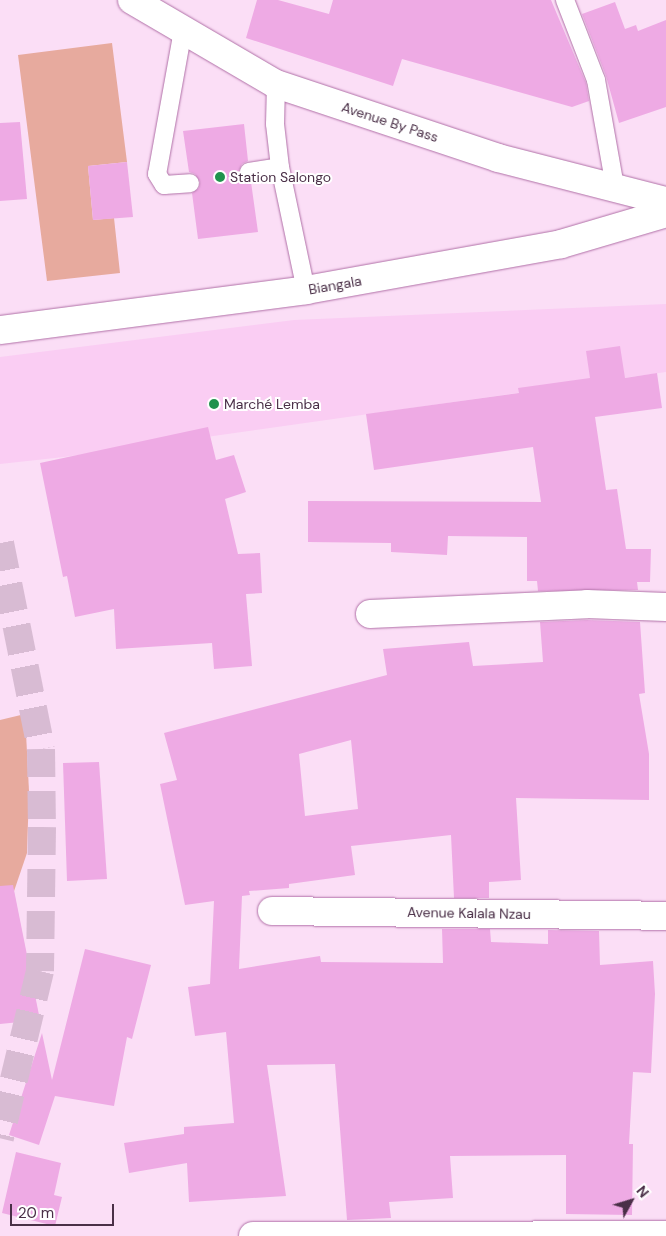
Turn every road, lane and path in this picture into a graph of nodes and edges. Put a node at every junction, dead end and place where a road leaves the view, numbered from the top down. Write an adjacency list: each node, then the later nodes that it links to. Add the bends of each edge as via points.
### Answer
1 (565, 0): 8 (lane, via 596,80)
2 (140, 2): 3 (main road, Avenue By Pass)
3 (183, 30): 4 (main road, Avenue By Pass); 7 (lane, via 157,174 164,185)
4 (276, 84): 5 (lane, via 275,124); 8 (main road, Avenue By Pass, via 498,158)
5 (280, 167): 6 (lane); 11 (lane)
6 (250, 172)
7 (190, 183)
8 (615, 187): 9 (main road, Avenue By Pass)
9 (666, 201)
10 (666, 213): 11 (main road, Biangala, via 561,244)
11 (306, 290): 12 (main road, Biangala)
12 (0, 330)
13 (666, 607): 14 (main road, via 587,604)
14 (370, 614)
15 (272, 910): 16 (main road, Avenue Kalala Nzau)
16 (666, 916)
17 (666, 1235): 18 (main road)
18 (253, 1236)

